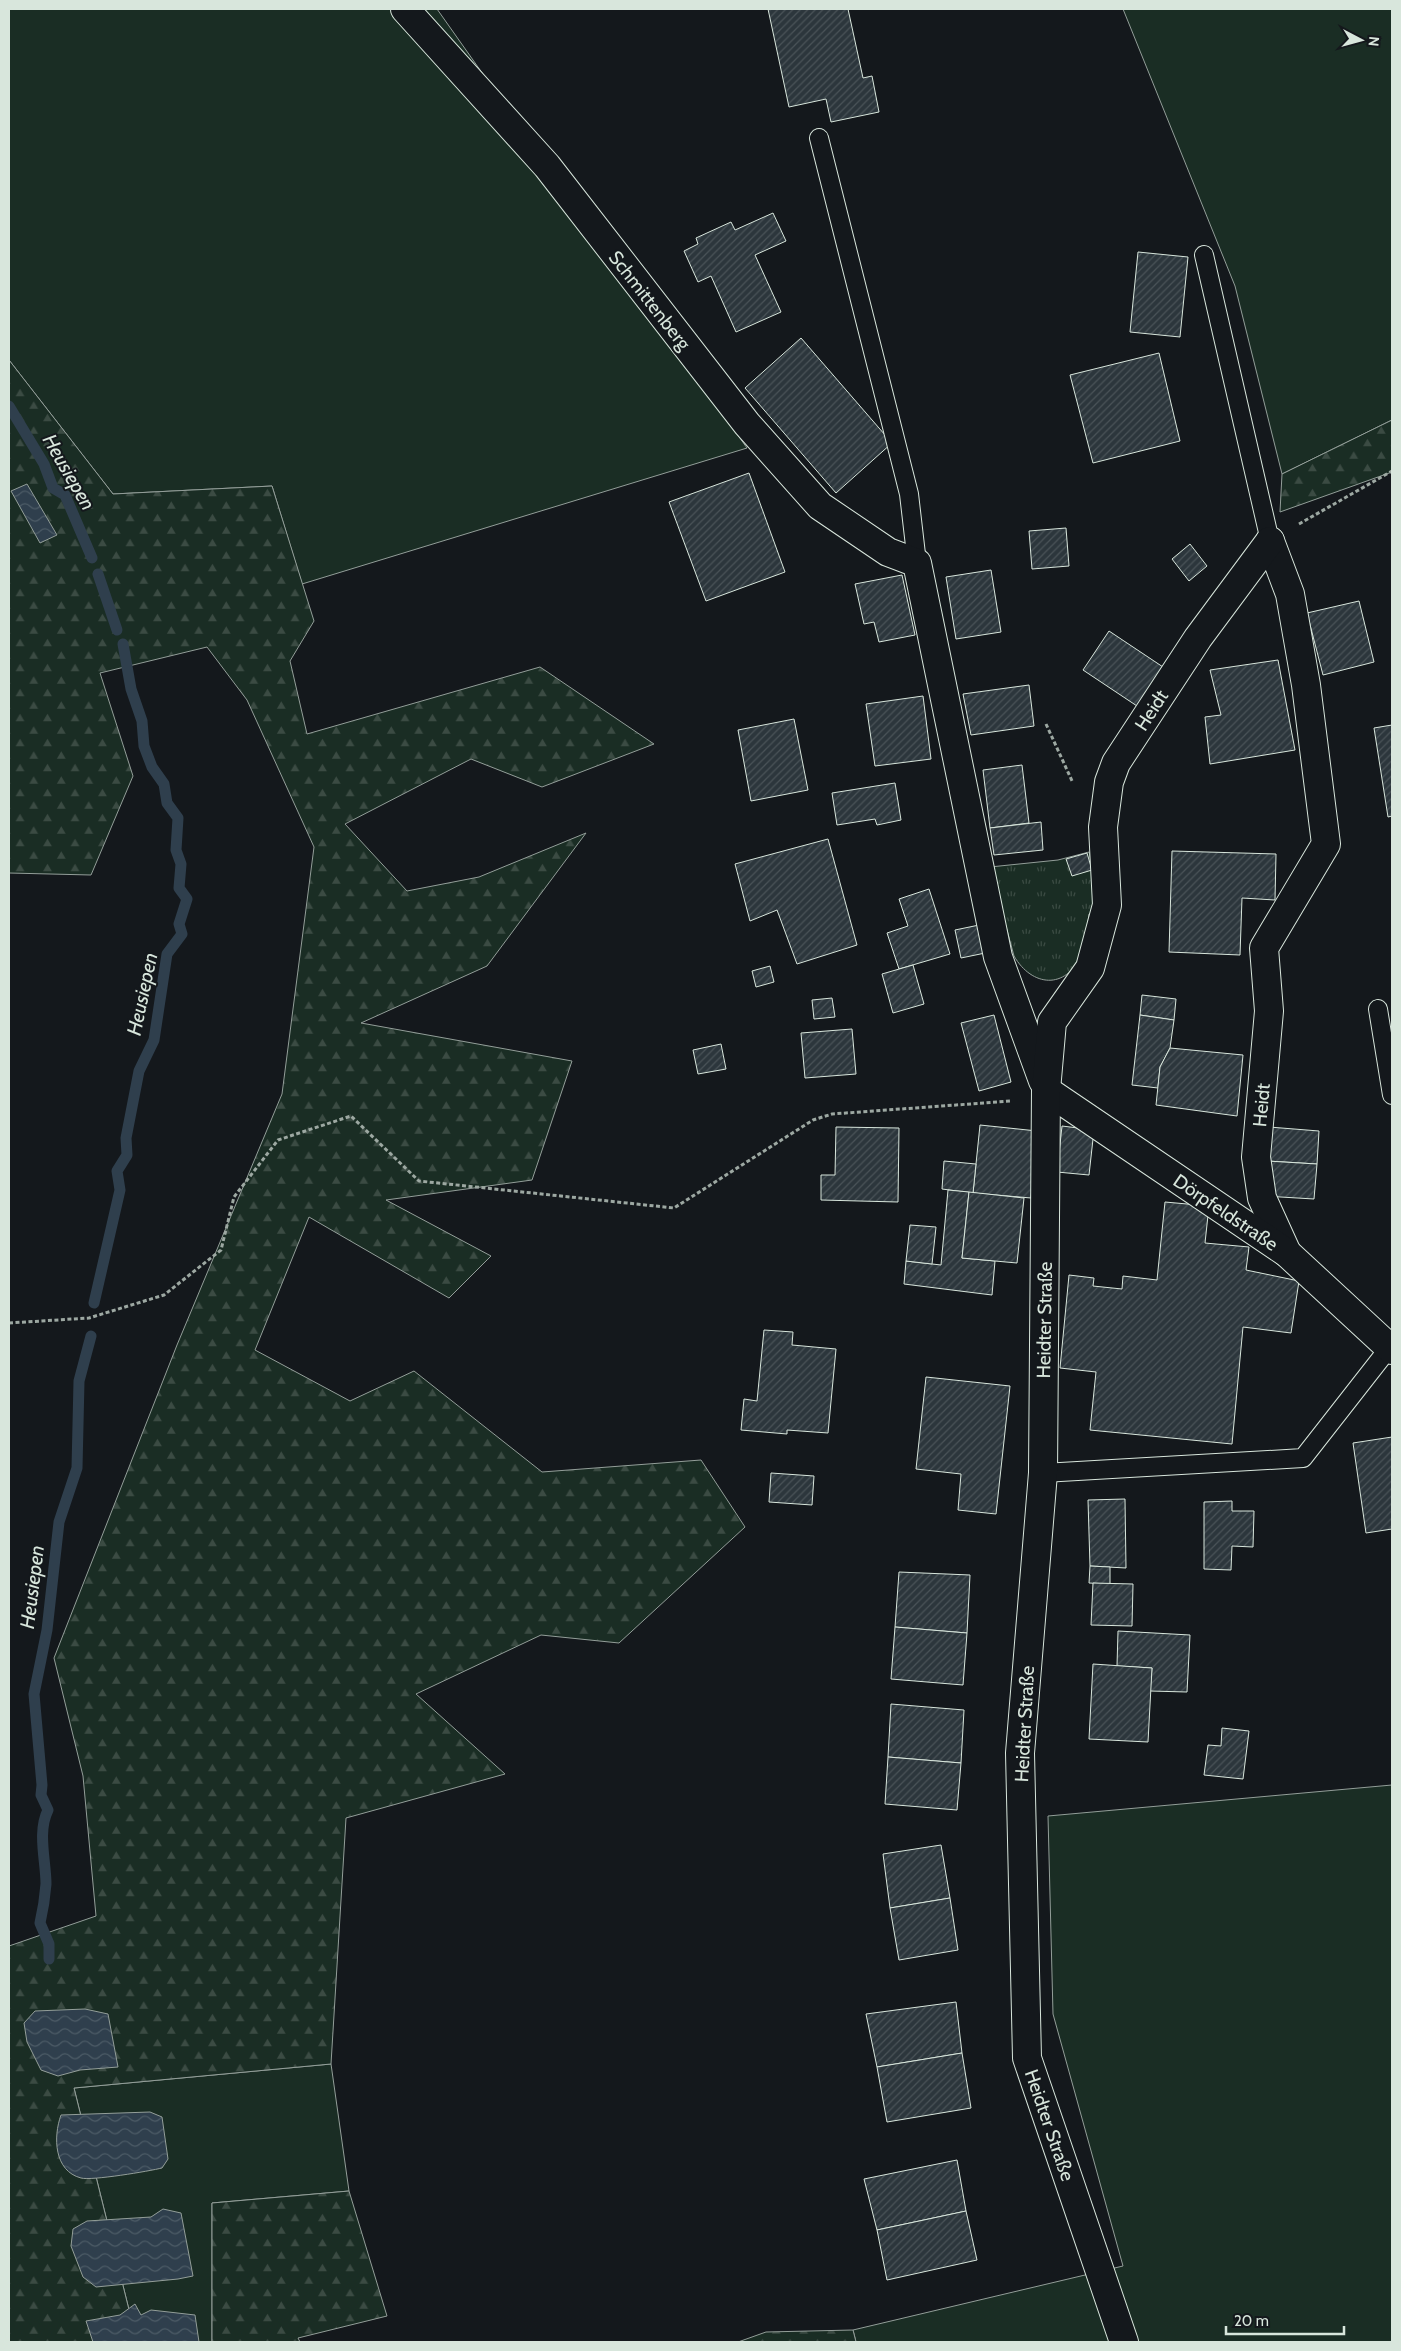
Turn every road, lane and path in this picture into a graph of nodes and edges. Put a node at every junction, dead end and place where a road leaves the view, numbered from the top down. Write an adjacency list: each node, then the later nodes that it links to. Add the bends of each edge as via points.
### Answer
1 (405, 9): 6 (street, Schmittenberg, via 547,166 747,424 820,506 888,552)
2 (819, 138): 6 (lane, via 909,494)
3 (1204, 255): 5 (lane)
4 (1392, 471): 5 (path)
5 (1270, 541): 10 (street, Heidt, via 1198,638 1116,763 1103,827 1107,905 1090,968 1052,1022); 12 (street, Heidt, via 1290,594 1306,685 1326,844 1264,948 1269,1011 1256,1157 1262,1198)
6 (917, 563): 10 (street, via 998,957)
7 (1046, 724): 8 (path)
8 (1074, 787)
9 (1378, 1008): 11 (lane)
10 (1046, 1090): 12 (street, Dörpfeldstraße); 13 (path, via 1004,1104 832,1114 819,1118 674,1208 419,1181 351,1116 278,1140 234,1197 221,1250 164,1295 89,1318); 15 (street, Heidter Straße)
11 (1392, 1095)
12 (1287, 1253): 14 (street, Dörpfeldstraße)
13 (9, 1323)
14 (1391, 1349): 15 (lane, via 1303,1458)
15 (1043, 1473): 16 (street, Heidter Straße, via 1020,1753 1027,2058)
16 (1124, 2342)

